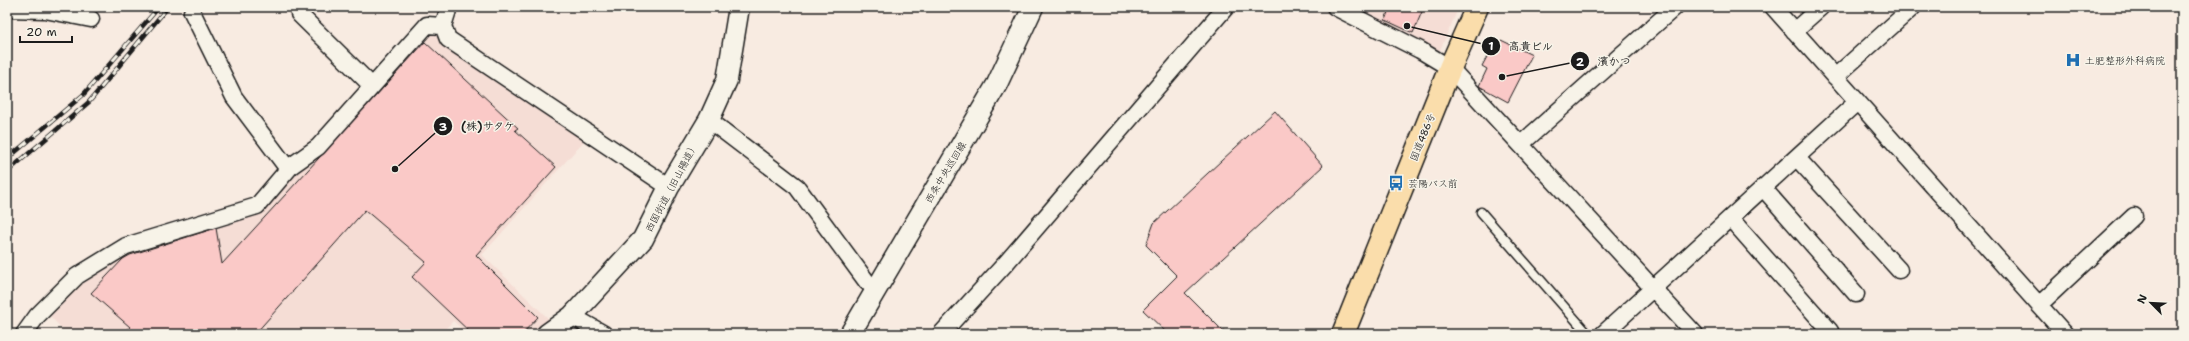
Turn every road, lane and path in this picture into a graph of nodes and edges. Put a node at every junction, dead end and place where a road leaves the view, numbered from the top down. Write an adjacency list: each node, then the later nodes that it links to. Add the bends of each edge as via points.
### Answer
1 (449, 7): 15 (street)
2 (740, 7): 21 (street, 西国街道（旧山陽道）, via 727,80)
3 (1033, 7): 31 (street, 西条中央巡回線, via 997,84)
4 (1226, 7): 41 (street, via 1011,257)
5 (1335, 7): 17 (street)
6 (1477, 7): 17 (highway, 国道486号)
7 (1675, 7): 22 (street)
8 (1772, 7): 16 (street)
9 (1821, 7): 16 (street)
10 (1913, 7): 18 (street)
11 (7, 8): 14 (street, via 45,10)
12 (192, 12): 24 (street, via 234,97)
13 (299, 14): 19 (street)
14 (91, 20)
15 (443, 26): 19 (street, via 427,25); 25 (street, via 448,39)
16 (1794, 31): 18 (street)
17 (1450, 68): 22 (street); 42 (highway, 国道486号)
18 (1835, 77): 20 (street)
19 (371, 85): 24 (street, via 318,146)
20 (1857, 102): 23 (street); 34 (street)
21 (709, 120): 25 (street, 西国街道（旧山陽道）); 31 (street, via 797,187 867,282)
22 (1521, 144): 32 (street)
23 (1797, 158): 26 (street); 30 (street)
24 (288, 169): 37 (street, via 257,206 126,246 77,276 37,316)
25 (669, 188): 35 (street, 西国街道（旧山陽道）, via 643,240)
26 (1764, 188): 29 (street); 33 (street)
27 (1481, 212): 43 (lane)
28 (2134, 216): 34 (street)
29 (1731, 219): 32 (street); 36 (street)
30 (1899, 270)
31 (876, 289): 40 (street, 西条中央巡回線)
32 (1654, 289): 44 (street); 45 (street)
33 (1856, 294)
34 (2039, 305): 46 (street)
35 (572, 316): 38 (street, 西国街道（旧山陽道）); 39 (street)
36 (1830, 331)
37 (24, 334)
38 (547, 334)
39 (604, 334)
40 (850, 334)
41 (941, 334)
42 (1343, 334)
43 (1588, 334)
44 (1603, 334)
45 (1695, 334)
46 (2065, 334)

